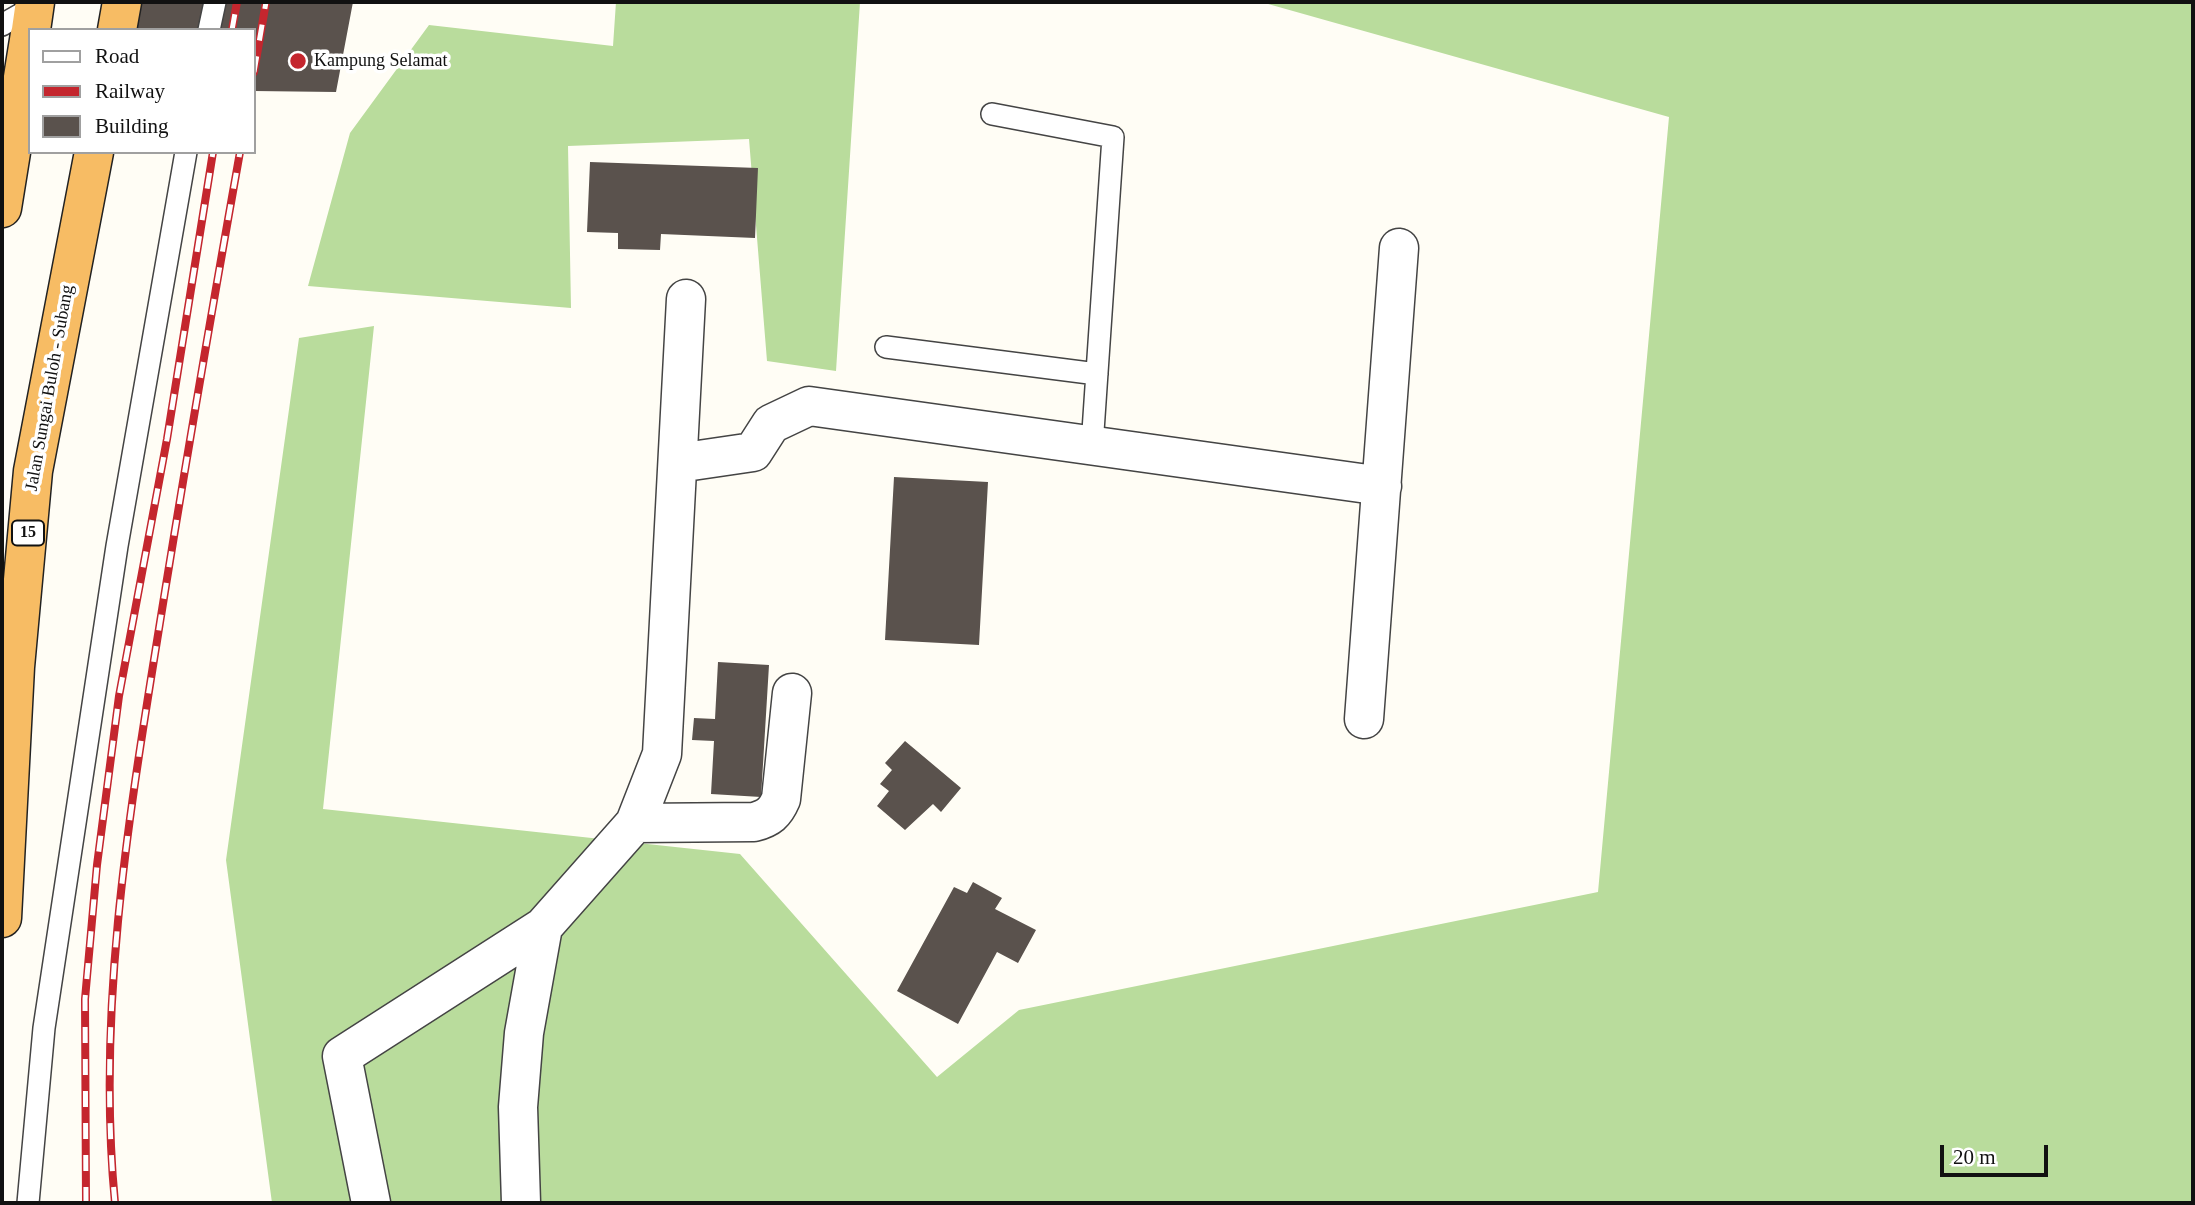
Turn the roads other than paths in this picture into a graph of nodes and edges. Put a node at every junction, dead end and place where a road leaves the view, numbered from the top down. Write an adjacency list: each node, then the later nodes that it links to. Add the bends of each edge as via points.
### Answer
1 (122, 2): 5 (highway)
2 (215, 2): 6 (lane)
3 (33, 18): 4 (lane)
4 (2, 25)
5 (117, 28)
6 (209, 28)
7 (28, 33): 8 (highway)
8 (12, 80): 12 (highway)
9 (992, 114): 16 (lane, via 1113,137)
10 (93, 154): 23 (highway, Jalan Sungai Buloh - Subang / 15, via 33,471 15,667)
11 (186, 154): 25 (lane, via 117,546 44,1028)
12 (2, 208)
13 (1399, 248): 19 (street)
14 (686, 299): 18 (street)
15 (886, 347): 16 (lane)
16 (1097, 374): 17 (lane)
17 (1092, 446): 18 (street, via 809,406 771,424 754,452); 19 (street)
18 (678, 463): 22 (street, via 662,754)
19 (1382, 486): 21 (street)
20 (792, 694): 22 (street, via 781,799 767,819)
21 (1364, 719)
22 (635, 823): 24 (street)
23 (2, 918)
24 (544, 927): 26 (street, via 342,1056); 27 (street, via 524,1033 518,1107)
25 (28, 1203)
26 (370, 1203)
27 (521, 1203)

